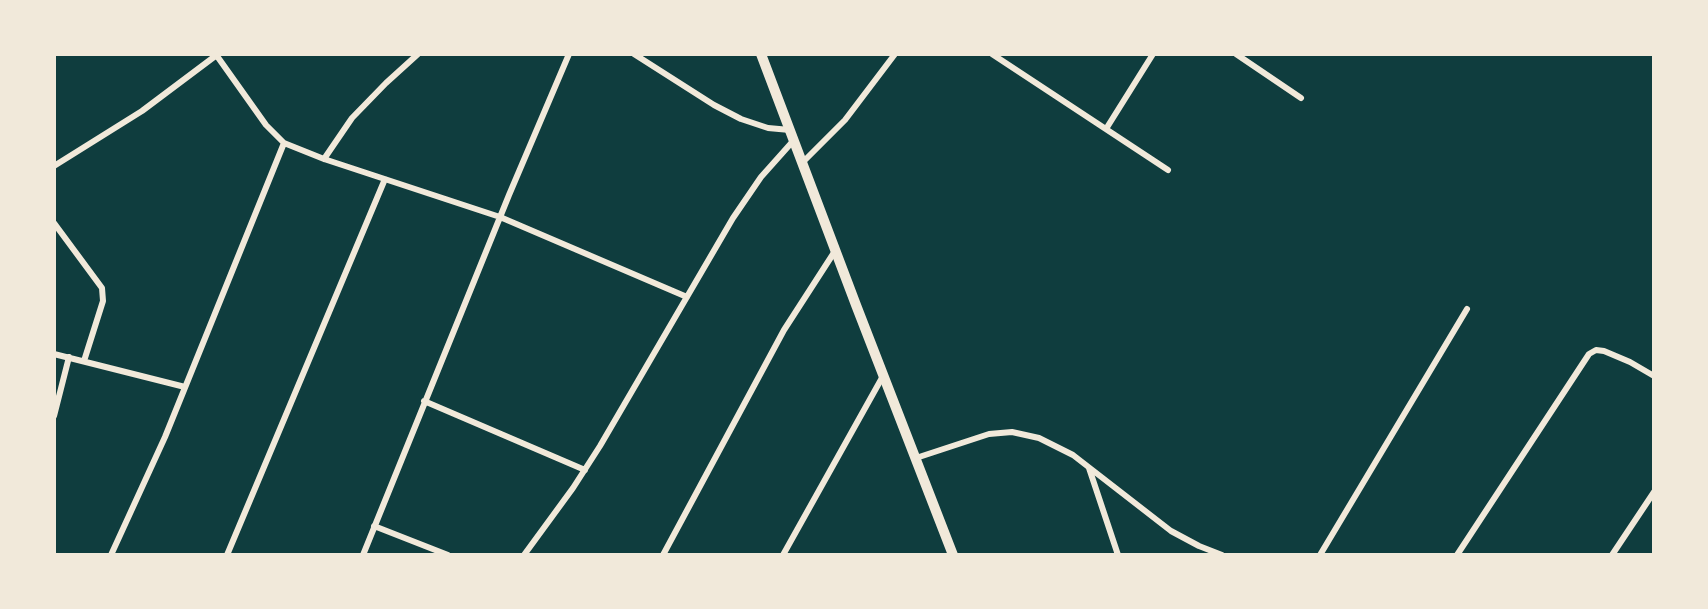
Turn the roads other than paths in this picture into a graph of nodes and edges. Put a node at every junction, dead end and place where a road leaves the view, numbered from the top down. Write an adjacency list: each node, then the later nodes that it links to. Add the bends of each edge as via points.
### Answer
1 (418, 54): 14 (street, via 352,118)
2 (569, 54): 19 (street)
3 (634, 54): 12 (street, via 723,110)
4 (761, 54): 12 (street)
5 (895, 54): 15 (street, via 845,120)
6 (992, 54): 11 (street)
7 (1153, 54): 11 (street)
8 (1236, 54): 10 (street)
9 (218, 55): 13 (street, via 266,125); 16 (street, via 142,111)
10 (1301, 98)
11 (1106, 129): 17 (street)
12 (792, 134): 15 (street); 22 (street, via 739,210)
13 (284, 143): 14 (street); 29 (street)
14 (324, 159): 18 (street)
15 (803, 162): 21 (street)
16 (54, 166)
17 (1168, 170)
18 (385, 179): 19 (street); 38 (street)
19 (500, 217): 22 (street); 30 (street)
20 (54, 223): 26 (street, via 102,288 103,301)
21 (835, 250): 27 (street); 42 (street, via 784,330)
22 (687, 297): 34 (street)
23 (1467, 309): 47 (street)
24 (54, 354): 25 (street)
25 (69, 357): 26 (street); 31 (street)
26 (84, 361): 29 (street)
27 (883, 376): 32 (street); 43 (street)
28 (1654, 376): 48 (street, via 1604,351 1589,354)
29 (185, 387): 37 (street)
30 (424, 400): 34 (street); 36 (street)
31 (54, 416)
32 (916, 458): 33 (street, via 989,434 1012,432 1039,438); 44 (street)
33 (1089, 467): 45 (street); 46 (street, via 1171,531)
34 (585, 470): 41 (street)
35 (1654, 492): 49 (street)
36 (374, 526): 39 (street); 40 (street)
37 (111, 555)
38 (227, 555)
39 (363, 555)
40 (448, 555)
41 (524, 555)
42 (663, 555)
43 (783, 555)
44 (953, 555)
45 (1118, 555)
46 (1222, 555)
47 (1320, 555)
48 (1457, 555)
49 (1612, 555)

